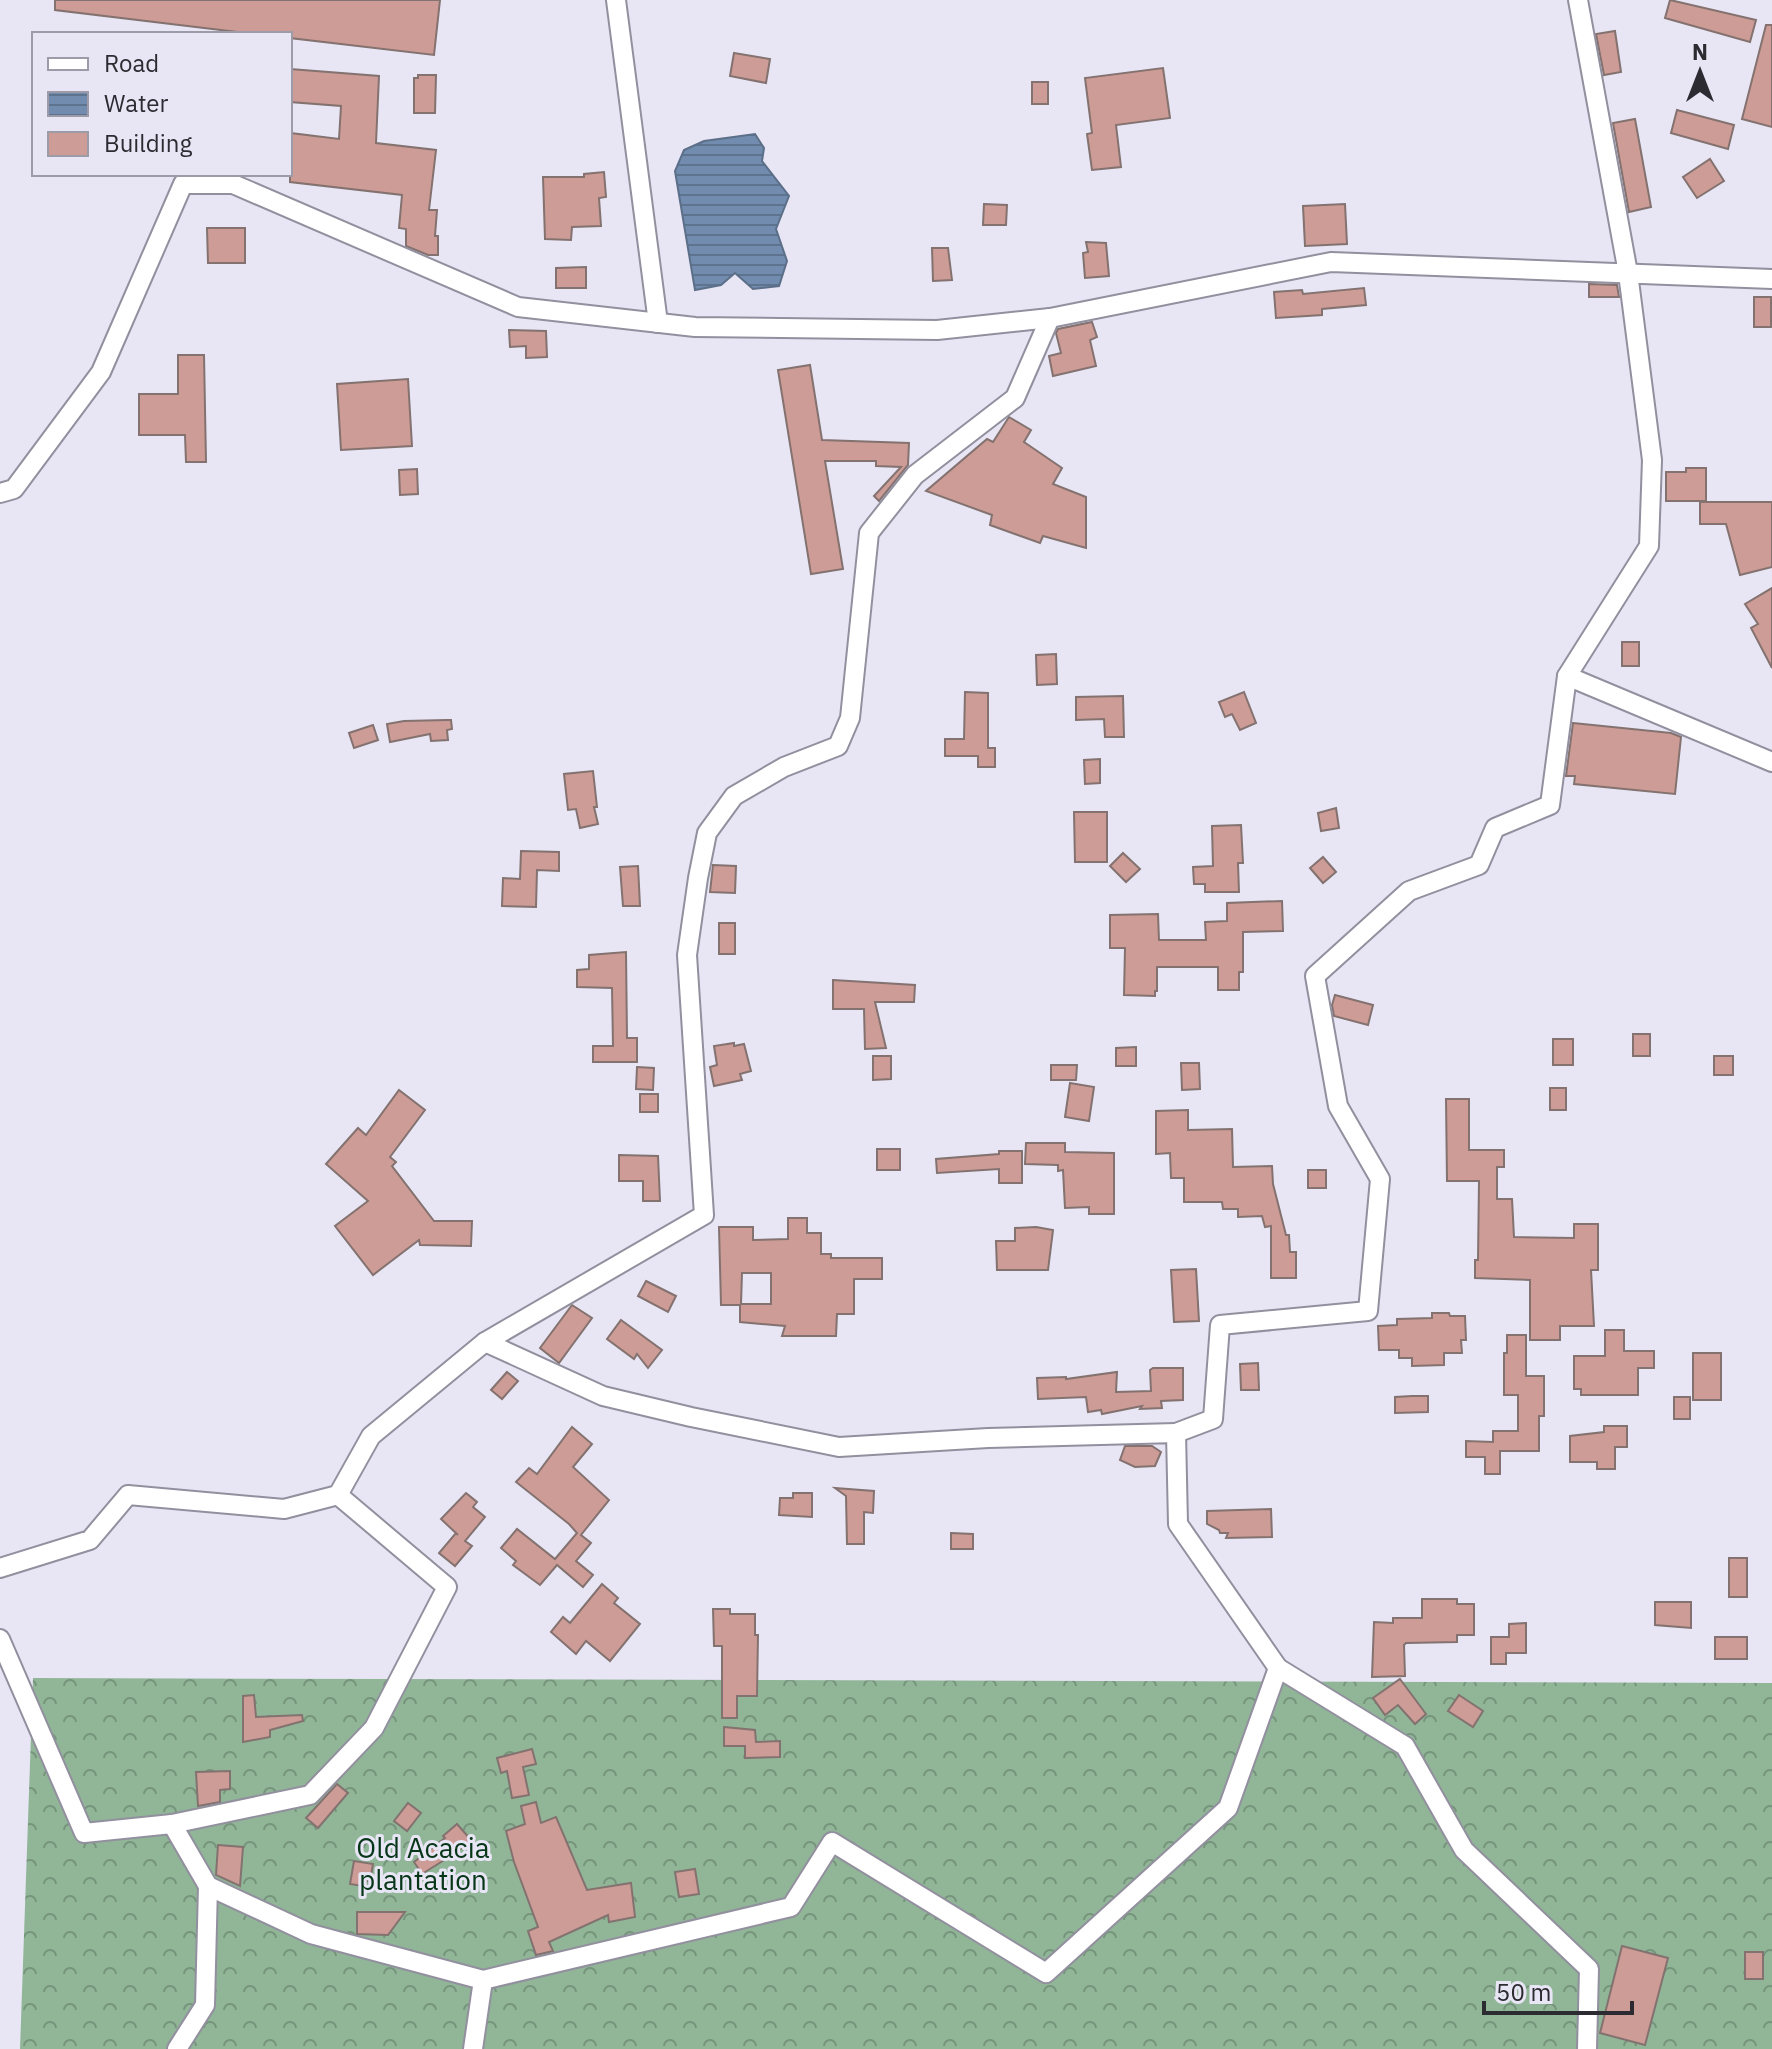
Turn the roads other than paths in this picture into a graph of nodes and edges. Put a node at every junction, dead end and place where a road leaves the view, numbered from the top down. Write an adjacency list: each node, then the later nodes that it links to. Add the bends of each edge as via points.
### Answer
1 (616, 0): 6 (street)
2 (1578, 0): 3 (street)
3 (1628, 273): 4 (street); 5 (street, via 1331,262); 8 (street, via 1652,460 1649,546)
4 (1772, 279)
5 (1050, 318): 6 (street, via 937,330); 10 (street, via 1015,398 915,475 869,533 850,718 838,746 784,767 734,796 707,833 687,955 704,1215)
6 (658, 323): 7 (street, via 518,307 233,184 183,184 101,372 14,489)
7 (0, 493)
8 (1567, 676): 9 (street); 11 (street, via 1550,805 1495,828 1479,865 1409,891 1315,976 1338,1106 1380,1179 1368,1311 1220,1325 1213,1419)
9 (1772, 762)
10 (485, 1342): 11 (street, via 603,1396 839,1447); 12 (street, via 371,1436)
11 (1176, 1433): 15 (street, via 1178,1524)
12 (338, 1495): 13 (street, via 284,1509 128,1495 90,1540); 16 (street, via 447,1587 374,1728 310,1795)
13 (0, 1568)
14 (0, 1639): 16 (street, via 84,1833)
15 (1278, 1668): 18 (street, via 1228,1808 1046,1973 832,1842 791,1907); 21 (street, via 1405,1746 1464,1850 1589,1969)
16 (172, 1824): 17 (street)
17 (208, 1886): 18 (street, via 311,1934); 19 (street, via 205,2005)
18 (483, 1980): 20 (street)
19 (177, 2049)
20 (473, 2049)
21 (1587, 2049)

